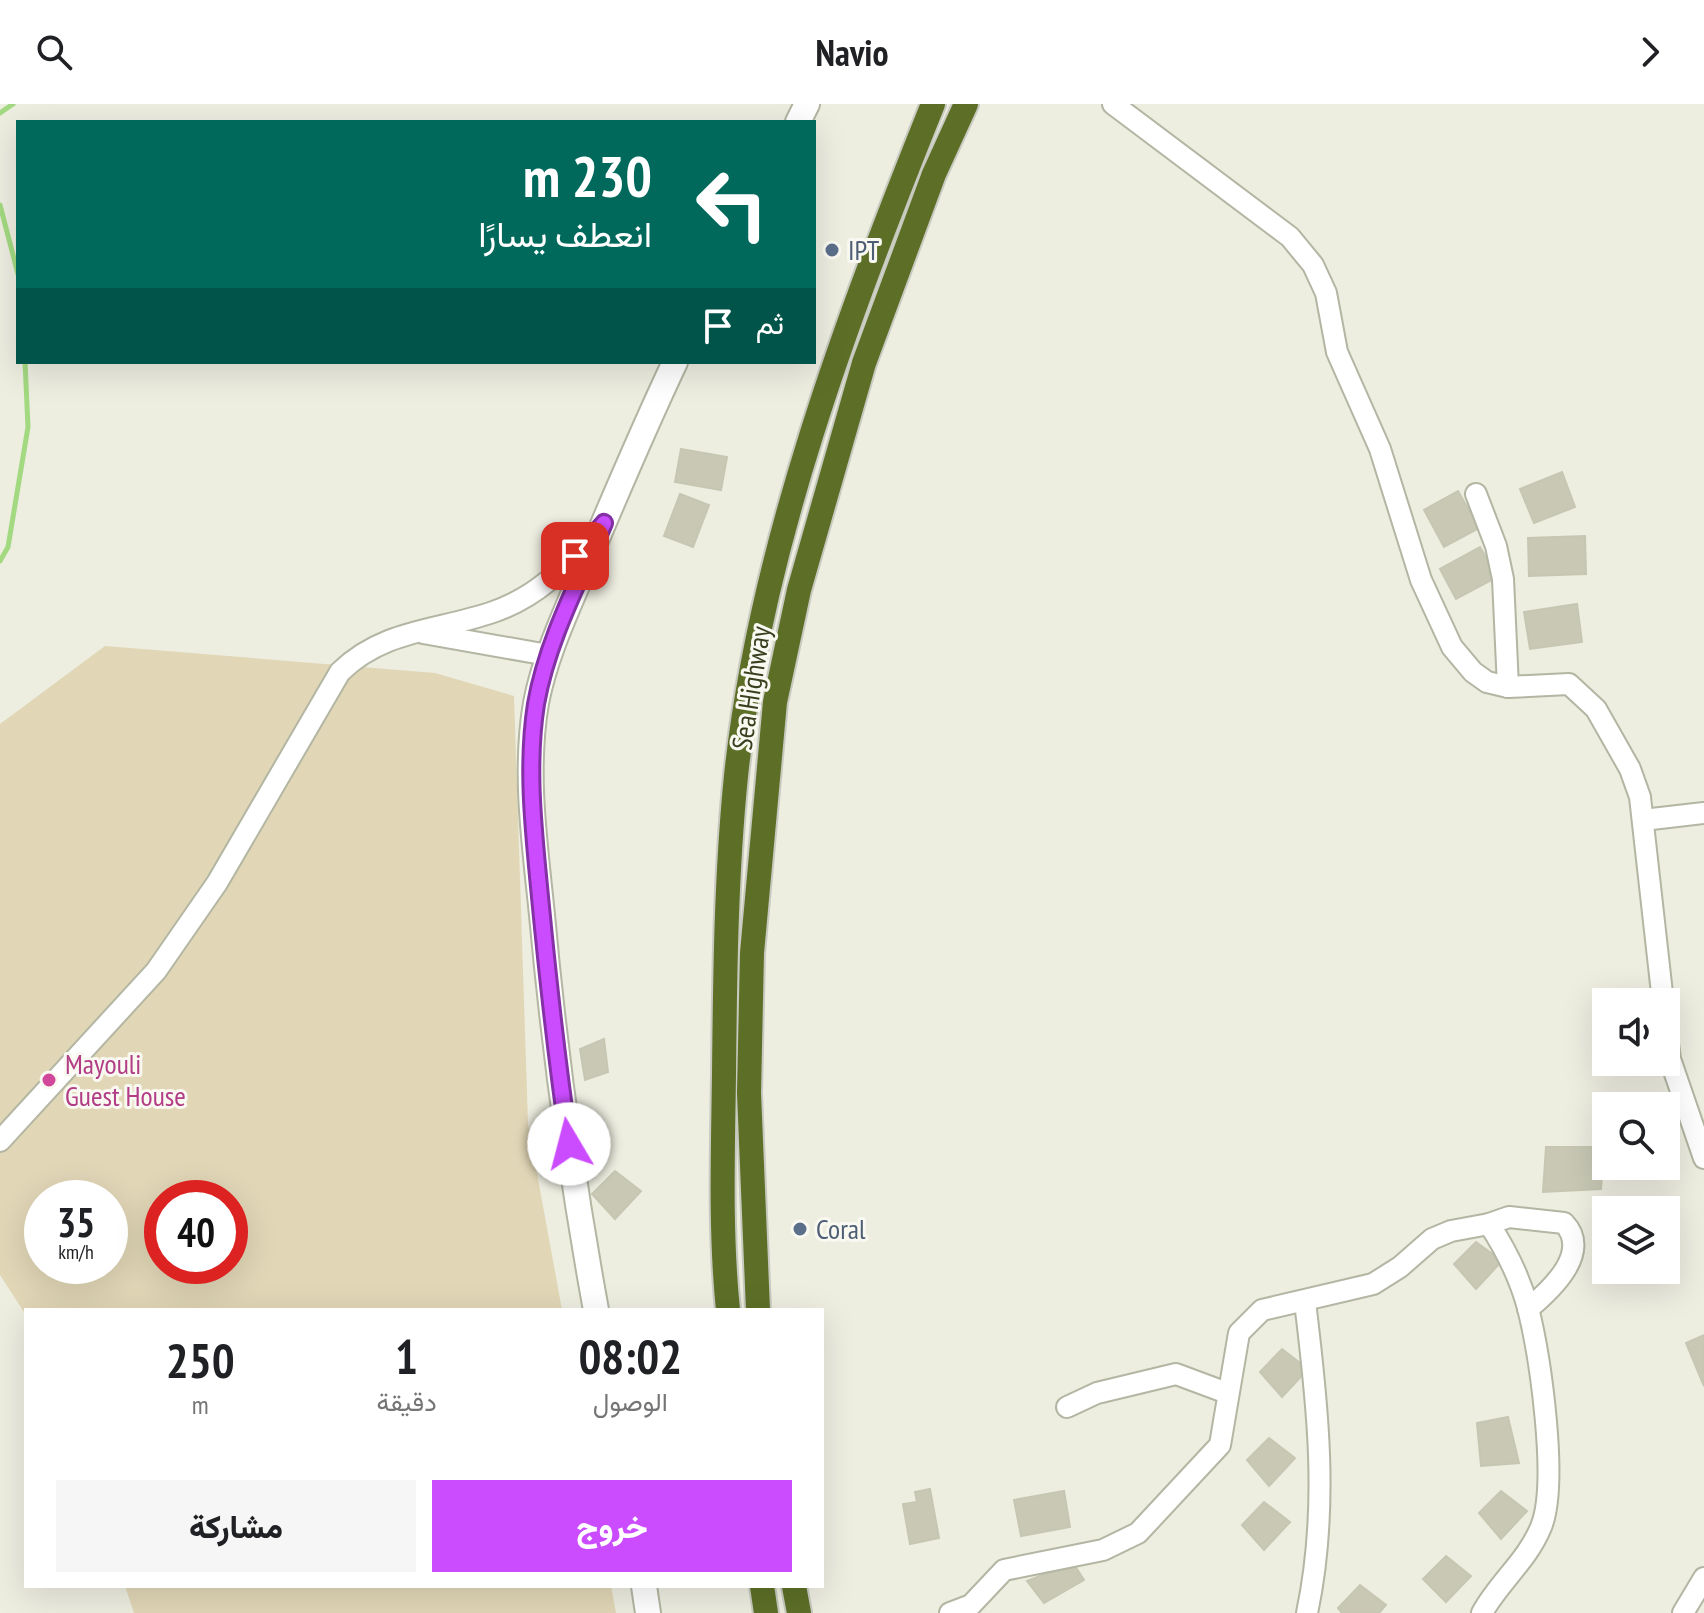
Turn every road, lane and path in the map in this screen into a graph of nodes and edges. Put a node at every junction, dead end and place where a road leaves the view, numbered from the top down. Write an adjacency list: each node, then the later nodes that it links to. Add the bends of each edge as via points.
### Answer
1 (933, 104): 19 (highway, Sea Highway, via 820,406 753,672 737,775 725,971)
2 (966, 104): 20 (highway, Sea Highway, via 934,174 864,363 799,590 775,702 752,953 749,1093)
3 (1113, 104): 9 (street, via 1290,237 1313,265 1326,293 1337,352 1380,449 1421,580 1452,647 1487,682)
4 (674, 364): 6 (street)
5 (1476, 494): 9 (street, via 1503,579)
6 (604, 523): 7 (street, via 560,573 530,596 495,612); 8 (street)
7 (411, 631): 8 (street); 14 (street, via 374,646 340,672 217,883 164,960)
8 (548, 655): 18 (street, via 536,704 532,813 552,1020)
9 (1508, 687): 11 (street, via 1569,684 1581,693 1610,730 1630,769)
10 (1704, 813): 11 (street)
11 (1643, 820): 12 (street)
12 (1661, 988)
13 (1676, 1076): 15 (street)
14 (0, 1141)
15 (1704, 1158)
16 (1489, 1224): 17 (street, via 1432,1239 1373,1284); 21 (street, via 1507,1251); 21 (street, via 1509,1217 1564,1223 1570,1229 1574,1250 1567,1265)
17 (1305, 1302): 22 (street, via 1262,1310 1249,1320 1239,1333); 32 (street, via 1321,1455 1318,1560)
18 (596, 1308)
19 (728, 1308)
20 (758, 1308)
21 (1528, 1309): 33 (street, via 1551,1469 1548,1495 1542,1525 1524,1560)
22 (1227, 1393): 23 (street, via 1176,1374 1097,1393); 31 (street, via 1220,1445 1138,1533 1103,1550 1004,1570 971,1605)
23 (1067, 1407)
24 (1704, 1578): 34 (street)
25 (644, 1588): 28 (street)
26 (762, 1588): 29 (highway)
27 (794, 1588): 30 (highway)
28 (648, 1613)
29 (766, 1613)
30 (799, 1613)
31 (950, 1613)
32 (1307, 1613)
33 (1482, 1613)
34 (1683, 1613)

